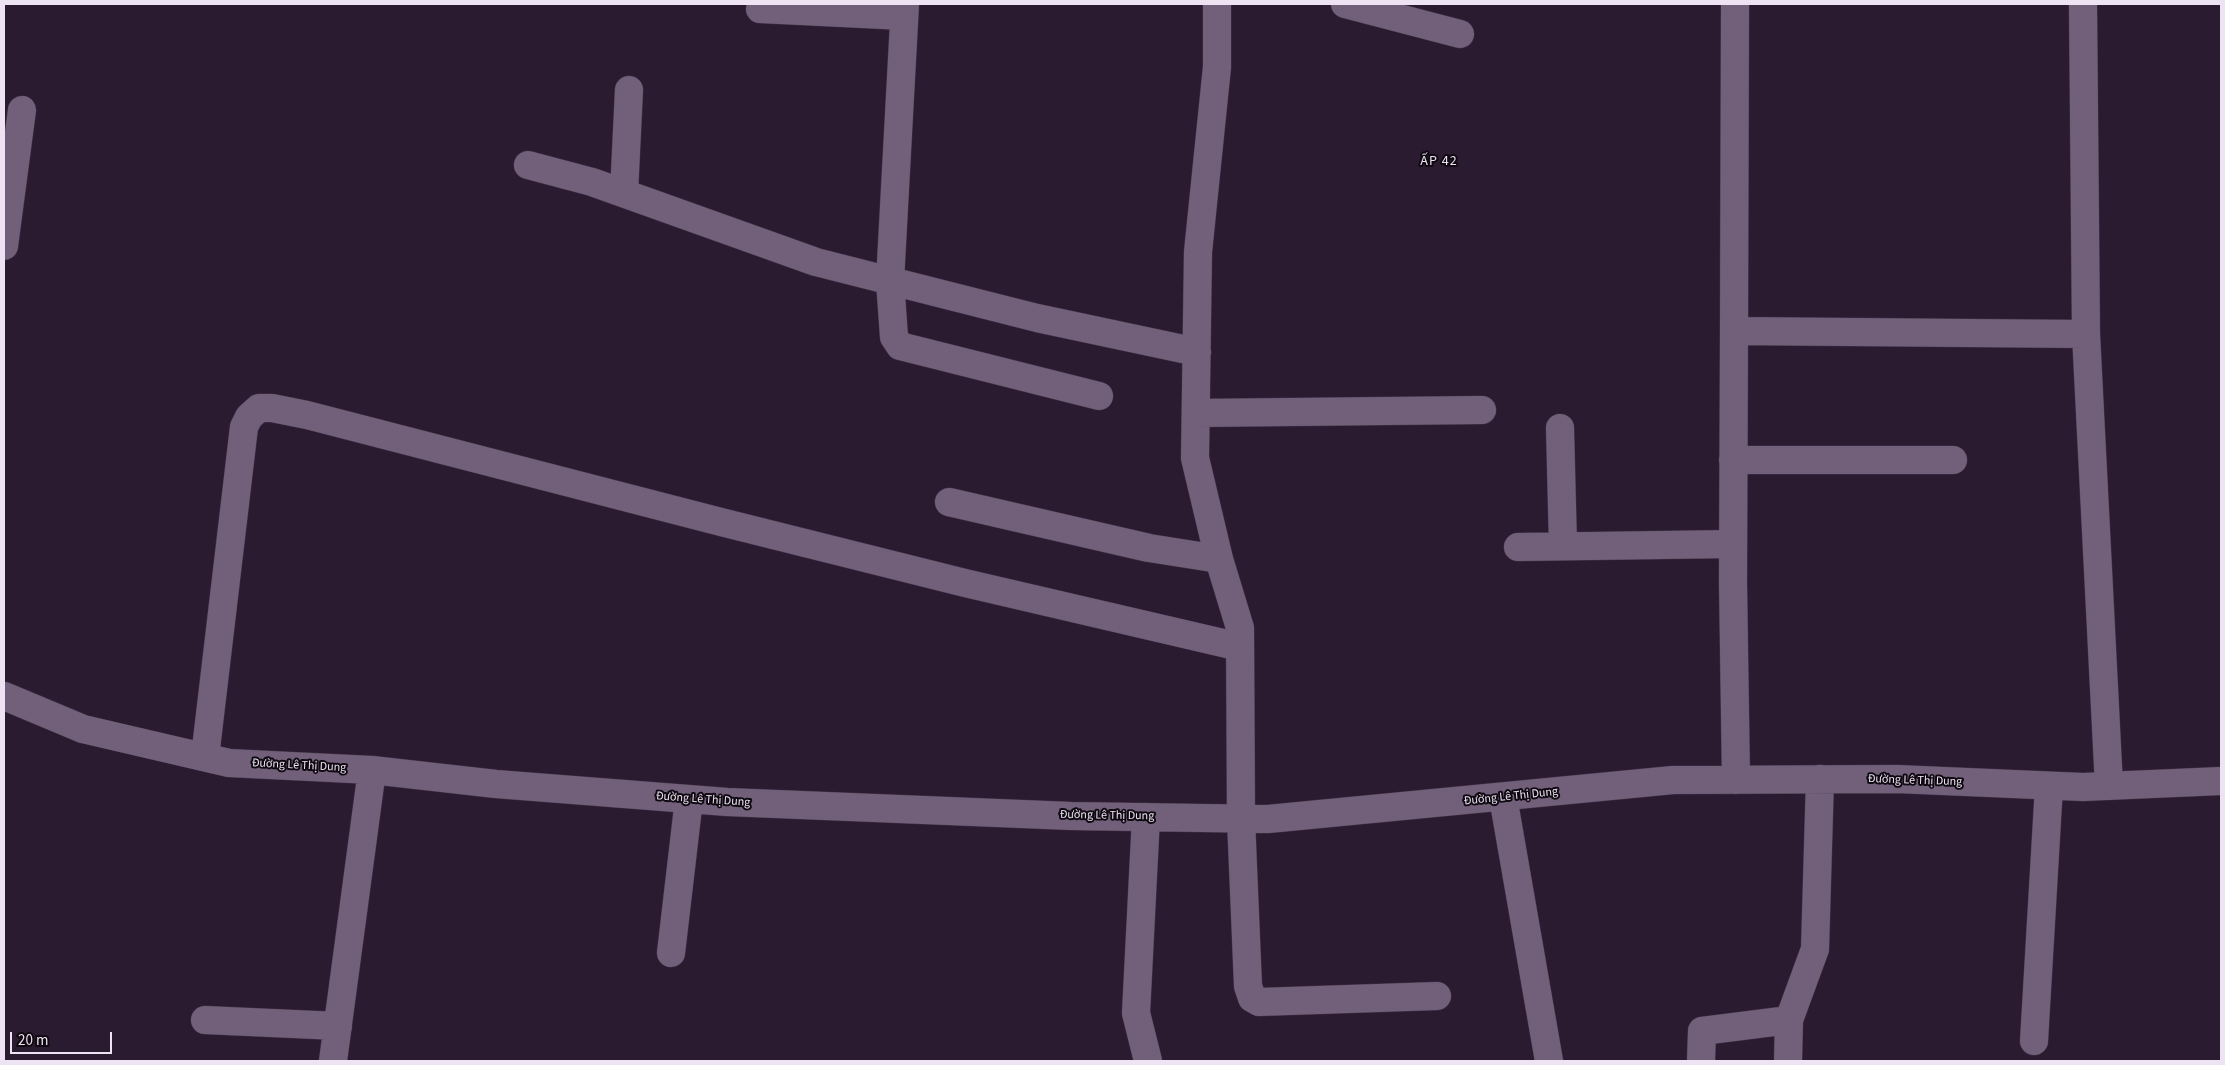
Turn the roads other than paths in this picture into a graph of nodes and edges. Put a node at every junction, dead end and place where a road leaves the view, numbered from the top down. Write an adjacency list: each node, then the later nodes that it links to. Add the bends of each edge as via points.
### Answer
1 (1217, 4): 16 (street, via 1217,67 1198,252)
2 (1345, 4): 7 (street)
3 (1735, 4): 14 (street)
4 (2083, 4): 15 (street)
5 (760, 9): 6 (street)
6 (905, 10): 13 (street)
7 (1460, 34)
8 (629, 90): 11 (street)
9 (22, 110): 12 (street)
10 (528, 165): 11 (street)
11 (624, 193): 13 (street, via 816,262)
12 (4, 246)
13 (890, 281): 16 (street, via 1037,318); 17 (street, via 894,338 900,346)
14 (1734, 331): 15 (street); 21 (street)
15 (2086, 334): 36 (street)
16 (1197, 352): 19 (street)
17 (1099, 396)
18 (1482, 410): 19 (street)
19 (1196, 413): 27 (street, via 1195,458)
20 (1560, 428): 25 (street)
21 (1733, 460): 22 (street); 24 (street)
22 (1953, 460)
23 (949, 502): 27 (street, via 1148,548)
24 (1733, 544): 25 (street); 33 (street)
25 (1563, 546): 26 (street)
26 (1518, 547)
27 (1219, 560): 28 (street, via 1240,628)
28 (1240, 647): 30 (street, via 965,583 307,415 259,408 244,427); 40 (street)
29 (4, 696): 30 (street, Đường Lê Thị Dung, via 84,729)
30 (205, 757): 31 (street, Đường Lê Thị Dung, via 228,763)
31 (372, 770): 38 (street, Đường Lê Thị Dung, via 496,784); 45 (street)
32 (1820, 779): 33 (street, Đường Lê Thị Dung); 35 (street, Đường Lê Thị Dung); 44 (street, via 1815,949)
33 (1736, 780): 37 (street, Đường Lê Thị Dung, via 1673,780)
34 (2221, 782): 36 (street, Đường Lê Thị Dung)
35 (2050, 786): 36 (street, Đường Lê Thị Dung); 46 (street)
36 (2109, 786)
37 (1503, 797): 40 (street, Đường Lê Thị Dung, via 1268,820); 49 (street)
38 (689, 799): 39 (street, Đường Lê Thị Dung); 41 (street)
39 (1146, 817): 40 (street, Đường Lê Thị Dung); 48 (street, via 1136,1013)
40 (1242, 819): 42 (street, via 1248,986 1252,998 1259,1002)
41 (672, 953)
42 (1437, 996)
43 (205, 1020): 45 (street)
44 (1789, 1020): 50 (street, via 1702,1031); 51 (street)
45 (338, 1026): 47 (street)
46 (2034, 1041)
47 (333, 1061)
48 (1148, 1061)
49 (1549, 1061)
50 (1701, 1061)
51 (1788, 1061)

